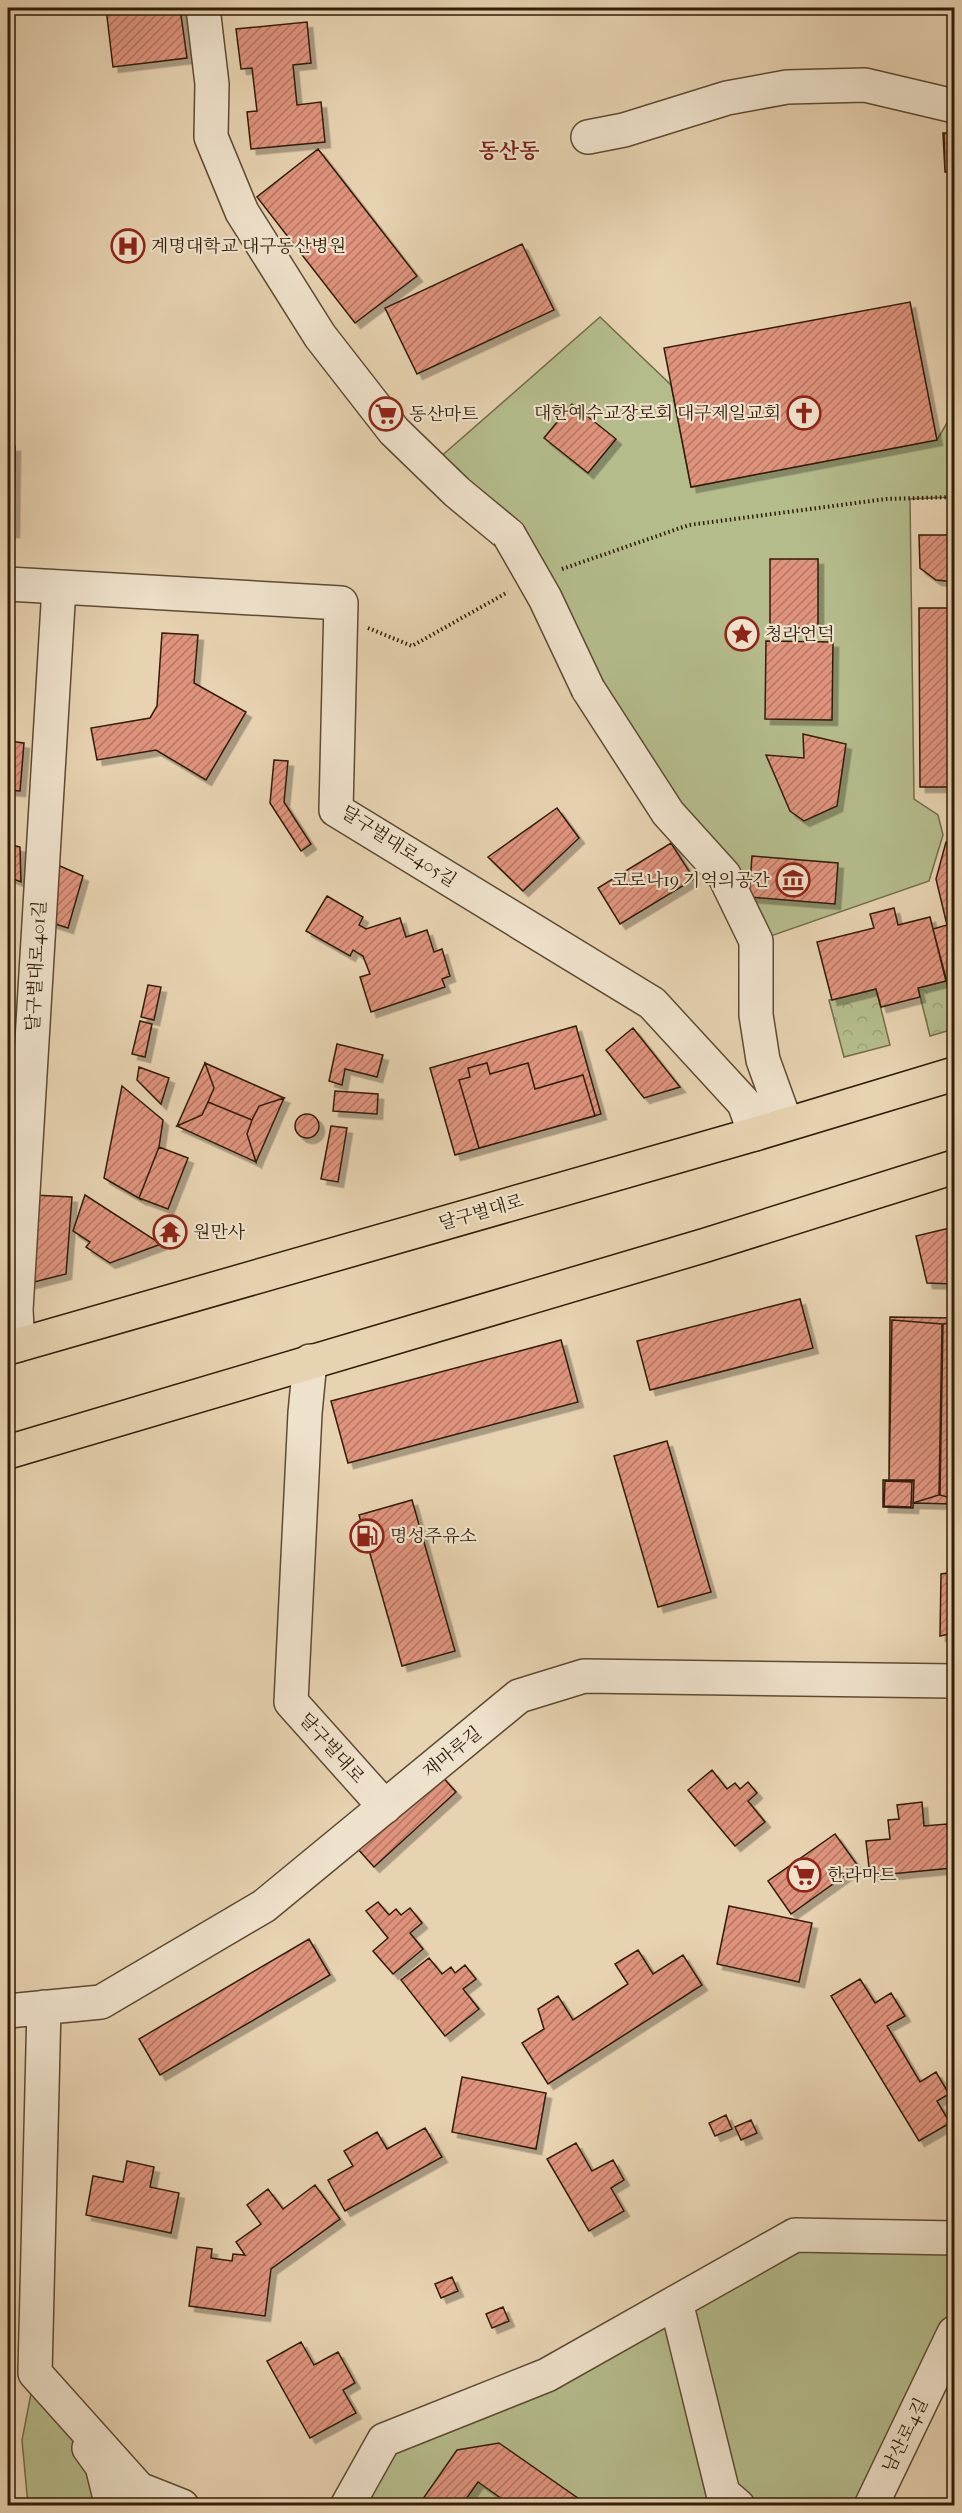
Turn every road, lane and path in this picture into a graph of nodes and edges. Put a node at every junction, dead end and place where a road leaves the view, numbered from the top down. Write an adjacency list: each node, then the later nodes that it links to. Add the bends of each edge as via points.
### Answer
1 (202, 8): 11 (street, bridge, via 212,84 211,137 242,212 320,336 394,431 509,535 545,598 588,689 668,813 724,875 756,940 756,1016 762,1060)
2 (954, 106): 3 (street, via 865,85 787,87 727,98)
3 (588, 137)
4 (954, 497): 5 (path, via 886,499 690,525)
5 (556, 571)
6 (8, 584): 7 (street)
7 (59, 587): 9 (street, via 341,603); 14 (street, 달구벌대로401길)
8 (514, 588): 9 (path, via 412,646)
9 (341, 617): 12 (street, 달구벌대로405길, via 336,810 652,1003 744,1103)
10 (954, 1074): 11 (main road, 달구벌대로)
11 (786, 1124): 12 (main road, 달구벌대로)
12 (754, 1134): 14 (main road, 달구벌대로)
13 (954, 1167): 15 (main road, via 706,1245)
14 (13, 1347)
15 (310, 1361): 16 (main road); 18 (street, 달구벌대로, via 291,1702)
16 (8, 1452)
17 (954, 1681): 18 (street, 재마루길, via 584,1676 519,1696)
18 (385, 1807): 19 (street, 재마루길, via 254,1912 101,2002)
19 (44, 2007): 20 (street, 재마루길); 24 (street, via 35,2373 53,2393 56,2421)
20 (8, 2011)
21 (954, 2238): 22 (street, via 795,2235)
22 (676, 2302): 27 (street, via 547,2375 384,2440); 28 (street, via 723,2493)
23 (954, 2333): 29 (street, 남산로4길)
24 (99, 2453): 25 (street); 26 (street, via 139,2489)
25 (112, 2505)
26 (182, 2505)
27 (347, 2505)
28 (738, 2505)
29 (871, 2505)

